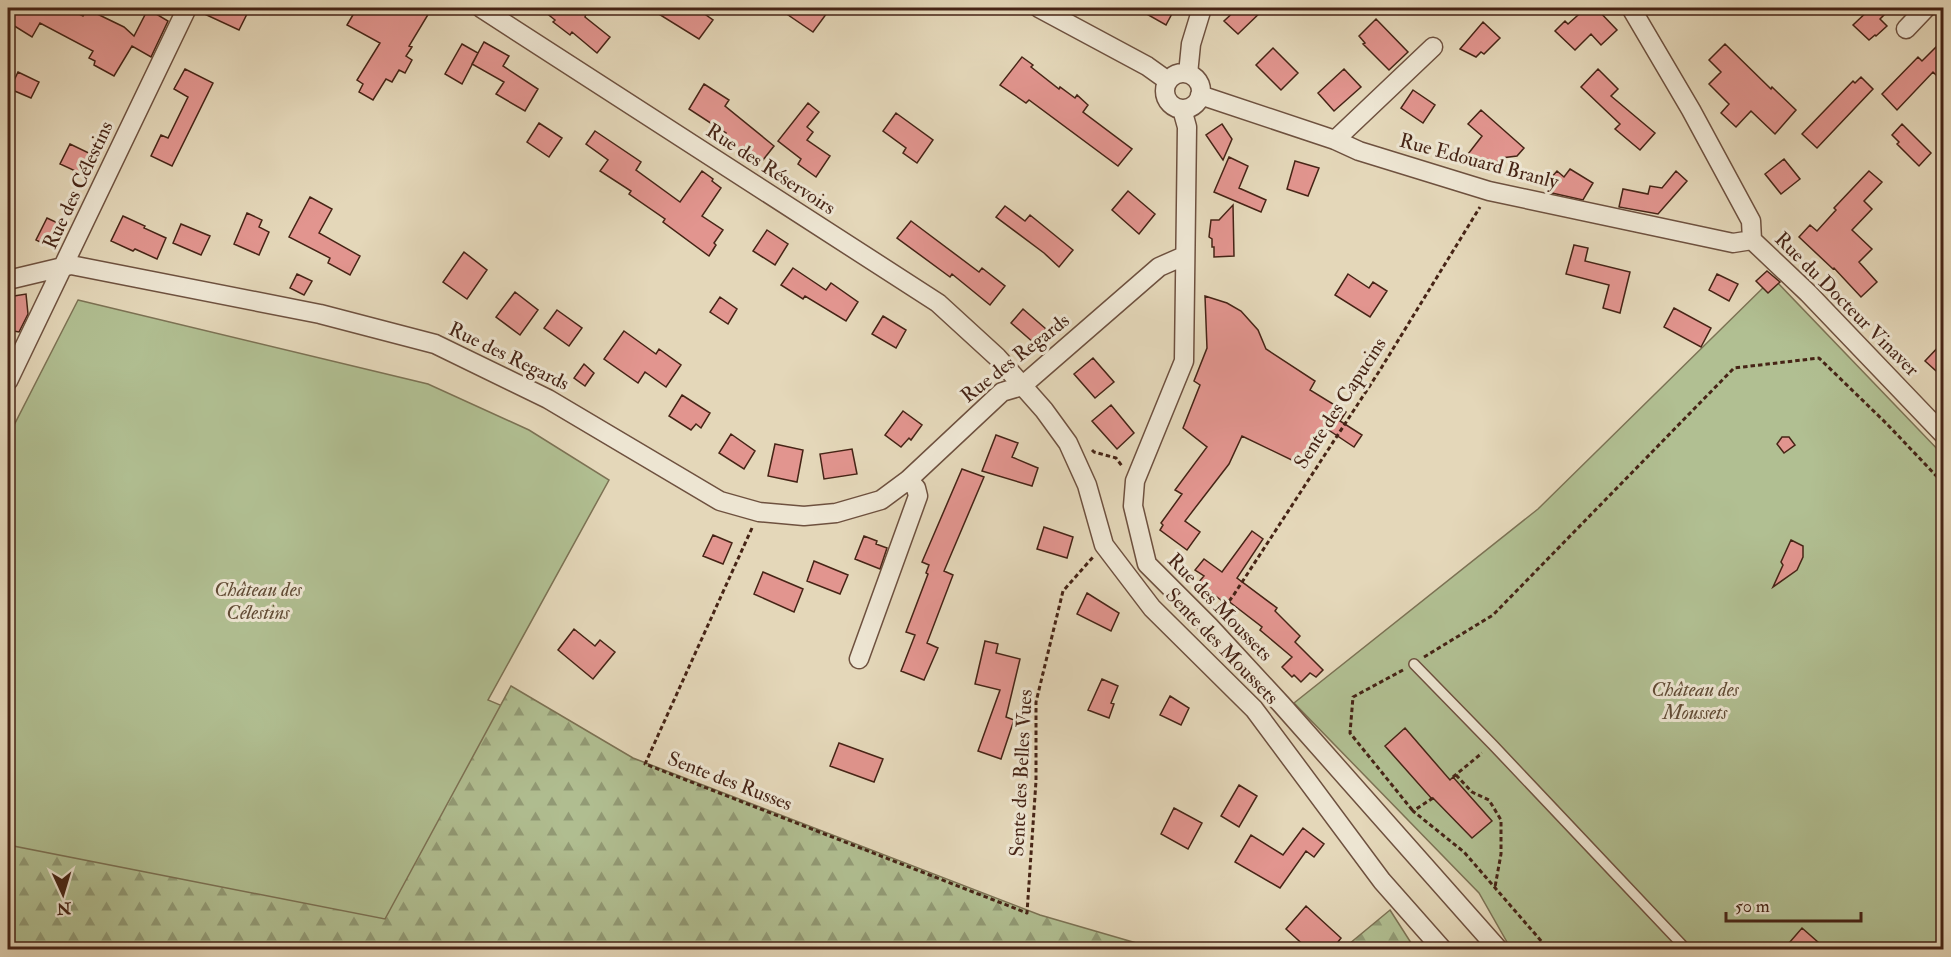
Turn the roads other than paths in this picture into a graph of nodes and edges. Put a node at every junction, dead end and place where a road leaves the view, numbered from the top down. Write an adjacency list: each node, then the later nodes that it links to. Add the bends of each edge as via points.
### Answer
1 (187, 8): 16 (street, Rue des Célestins)
2 (481, 8): 19 (street, Rue des Réservoirs, via 938,303 997,357)
3 (1039, 8): 10 (street)
4 (1202, 8): 9 (street, via 1191,44)
5 (1631, 8): 14 (street, Rue du Docteur Vinaver, via 1751,221)
6 (1926, 8): 7 (street)
7 (1906, 29)
8 (1433, 47): 13 (street)
9 (1188, 74): 10 (street, via 1173,76); 11 (street, via 1198,82)
10 (1168, 81): 12 (street, via 1166,96)
11 (1200, 95): 12 (street, via 1194,105); 13 (street, Rue Edouard Branly)
12 (1182, 109): 15 (street, Rue des Moussets, via 1186,127)
13 (1335, 140): 14 (street, Rue Edouard Branly, via 1489,191 1733,243)
14 (1752, 240): 20 (street, Rue du Docteur Vinaver, via 1808,292)
15 (1184, 256): 19 (street, Rue des Regards, via 1159,267); 25 (street, Rue des Moussets, via 1184,361 1135,481 1133,506 1147,564 1282,705)
16 (63, 268): 17 (street, Rue des Regards); 18 (street, Rue des Célestins); 21 (street, Rue des Regards, via 71,266 320,315 435,344 548,399 720,501 759,512 804,516 836,513 881,500)
17 (8, 280)
18 (8, 381)
19 (1022, 386): 21 (street, Rue des Regards, via 1002,392); 24 (street, Sente des Moussets, via 1068,443 1087,484 1104,545 1152,608 1254,709 1382,881)
20 (1944, 435)
21 (908, 480): 22 (street, via 918,496)
22 (859, 659)
23 (1414, 664): 26 (lane)
24 (1443, 950)
25 (1499, 950)
26 (1687, 950)

